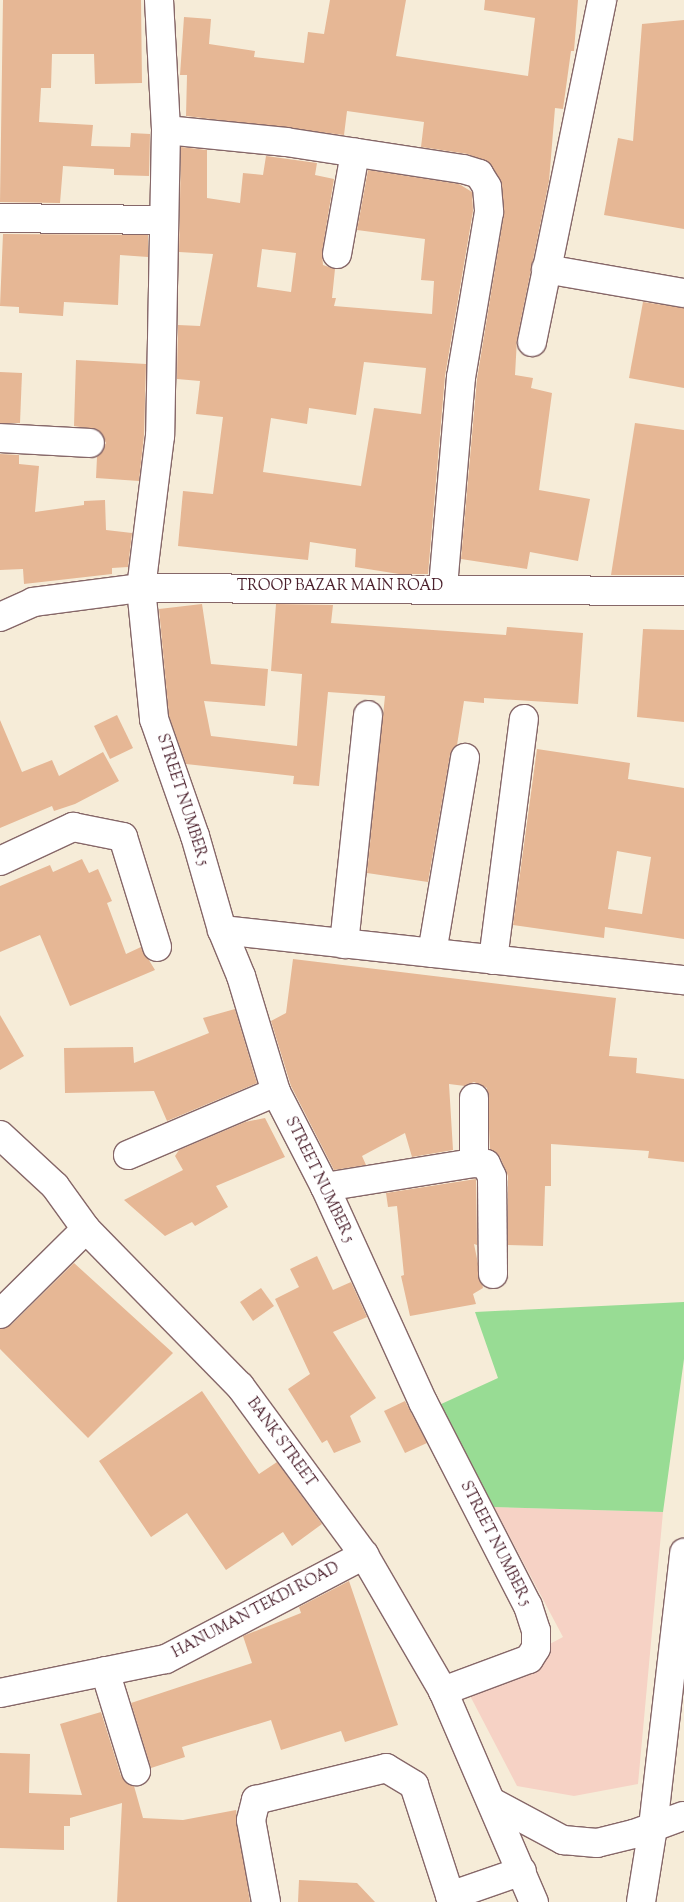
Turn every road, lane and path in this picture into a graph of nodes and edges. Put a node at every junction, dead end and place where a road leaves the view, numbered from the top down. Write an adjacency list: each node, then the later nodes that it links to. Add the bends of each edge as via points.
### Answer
1 (159, 0): 3 (street, STREET NUMBER 5)
2 (602, 0): 8 (street)
3 (166, 130): 4 (street); 6 (street, STREET NUMBER 5)
4 (355, 152): 7 (street); 13 (street, via 463,169 479,174 487,187 489,212 462,377)
5 (0, 218): 6 (street)
6 (163, 220): 14 (street, STREET NUMBER 5, via 160,436)
7 (337, 254)
8 (546, 269): 9 (street); 10 (street)
9 (684, 293)
10 (532, 342)
11 (0, 438): 12 (street)
12 (90, 443)
13 (443, 587): 14 (street, TROOP BAZAR MAIN ROAD); 15 (street, TROOP BAZAR MAIN ROAD)
14 (141, 588): 16 (street, TROOP BAZAR MAIN ROAD, via 33,602); 21 (street, STREET NUMBER 5, via 154,719 196,836)
15 (684, 590)
16 (0, 617)
17 (368, 715): 22 (street)
18 (524, 719): 25 (street)
19 (465, 758): 24 (street)
20 (0, 861): 23 (street, via 74,827 122,837)
21 (222, 930): 22 (street); 27 (street, STREET NUMBER 5, via 241,976)
22 (344, 944): 24 (street)
23 (157, 947)
24 (432, 953): 25 (street)
25 (493, 960): 26 (street)
26 (684, 980)
27 (276, 1092): 30 (street); 32 (street, STREET NUMBER 5)
28 (474, 1098): 31 (street)
29 (0, 1135): 33 (street, BANK STREET, via 55,1186)
30 (128, 1155)
31 (474, 1164): 32 (street); 34 (street, via 486,1164 492,1177)
32 (325, 1187): 39 (street, STREET NUMBER 5, via 423,1402 528,1606 536,1632 536,1648 529,1659)
33 (86, 1229): 35 (street); 37 (street, BANK STREET, via 240,1386)
34 (493, 1274)
35 (0, 1314)
36 (684, 1552): 44 (street)
37 (364, 1555): 38 (street, HANUMAN TEKDI ROAD, via 166,1659); 39 (street, BANK STREET)
38 (105, 1671): 40 (street, HANUMAN TEKDI ROAD); 41 (street)
39 (443, 1690): 42 (street, BANK STREET)
40 (0, 1693)
41 (136, 1771)
42 (492, 1802): 44 (street, via 563,1840 597,1843); 45 (street, BANK STREET)
43 (684, 1816): 44 (street)
44 (653, 1827): 49 (street)
45 (522, 1871): 46 (street); 48 (street, BANK STREET)
46 (450, 1899): 47 (street, via 414,1785 386,1768 256,1800 251,1820)
47 (266, 1902)
48 (534, 1902)
49 (641, 1902)

